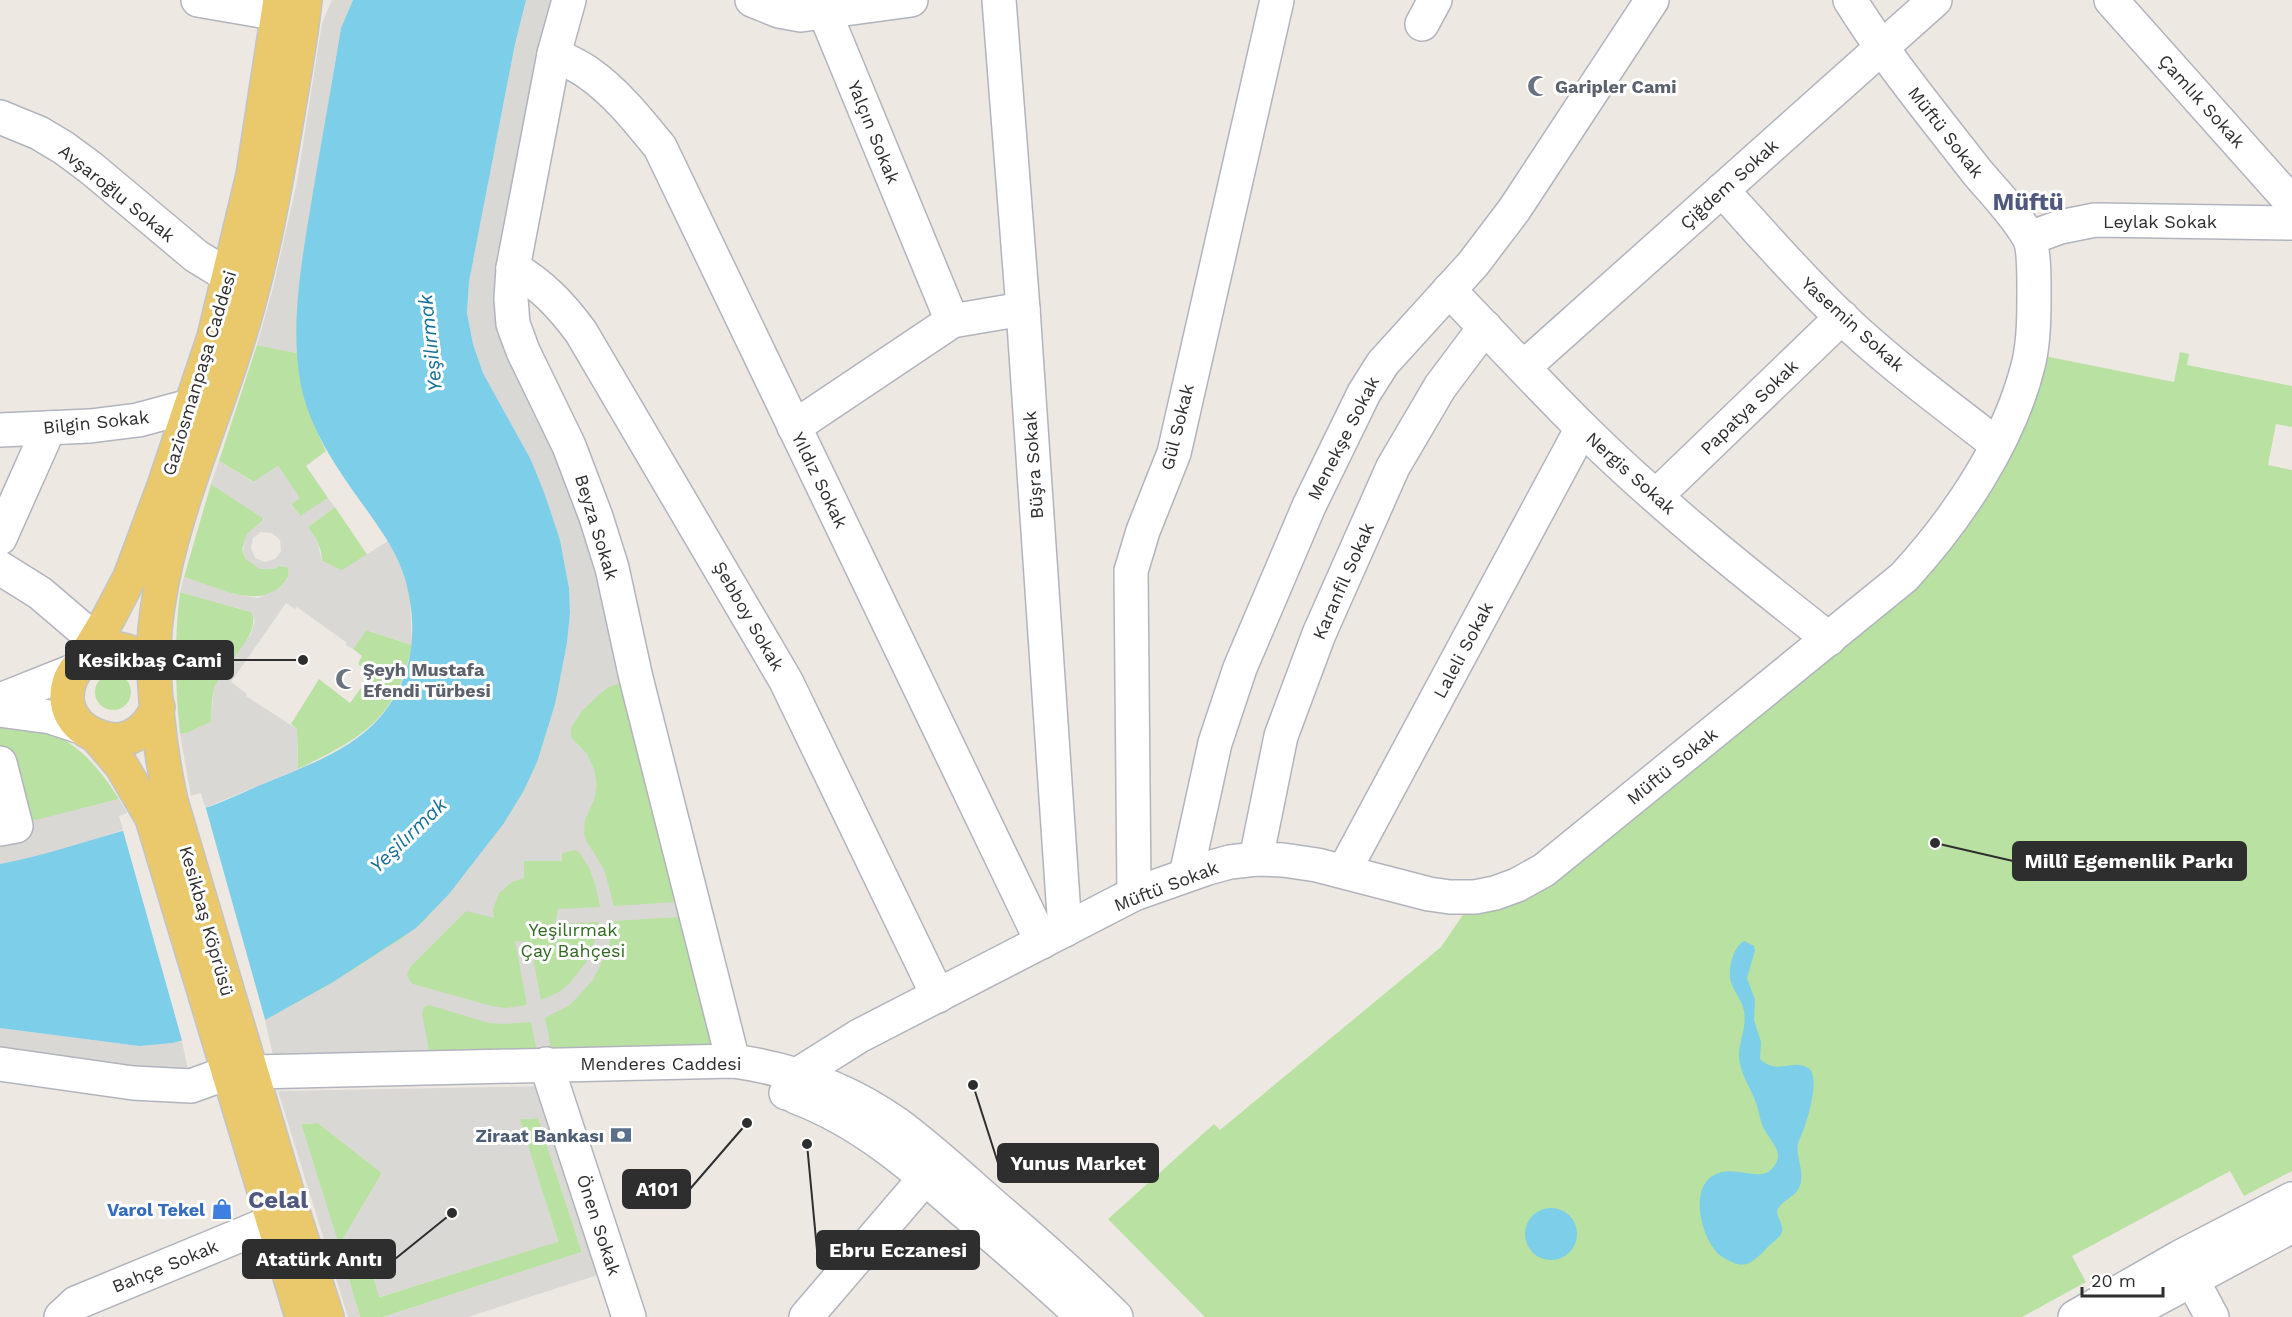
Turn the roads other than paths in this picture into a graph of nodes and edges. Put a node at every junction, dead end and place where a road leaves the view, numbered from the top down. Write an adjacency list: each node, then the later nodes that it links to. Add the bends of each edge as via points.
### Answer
1 (198, 0): 11 (street)
2 (569, 0): 14 (street, Beyza Sokak)
3 (752, 0): 12 (street, via 801,15)
4 (911, 0): 12 (street)
5 (999, 0): 23 (street, Büşra Sokak)
6 (1277, 0): 50 (street, Gül Sokak, via 1174,453 1131,572)
7 (1652, 0): 22 (street, Menekşe Sokak, via 1514,210)
8 (1850, 0): 13 (street, Müftü Sokak)
9 (1935, 0): 13 (street, Çiğdem Sokak)
10 (2111, 0): 17 (street, Çamlık Sokak)
11 (295, 6): 21 (main road, Gaziosmanpaşa Caddesi); 39 (main road, Gaziosmanpaşa Caddesi, via 277,178 238,342 186,494 161,587)
12 (825, 12): 25 (street, Yalçın Sokak)
13 (1880, 49): 16 (street, Çiğdem Sokak); 19 (street, Müftü Sokak)
14 (554, 54): 20 (street, Beyza Sokak); 30 (street, Yıldız Sokak, via 587,72 610,91 660,147)
15 (0, 117): 21 (street, Avşaroğlu Sokak, via 64,148 196,256)
16 (1722, 190): 24 (street, Yasemin Sokak); 27 (street, Çiğdem Sokak)
17 (2292, 203)
18 (2292, 223): 19 (street, Leylak Sokak, via 2095,220)
19 (2030, 238): 33 (street, Müftü Sokak, via 2034,323 2029,360 2019,396)
20 (513, 268): 52 (street, Şebboy Sokak, via 549,292 581,332 711,549 786,681); 53 (street, Beyza Sokak, via 513,324 569,446 612,567)
21 (230, 277): 28 (main road, Gaziosmanpaşa Caddesi)
22 (1449, 290): 26 (street, Nergis Sokak); 49 (street, Menekşe Sokak, via 1383,363 1355,410 1309,506 1240,668 1215,742)
23 (1023, 309): 25 (street); 51 (street, Büşra Sokak)
24 (1842, 317): 33 (street, Yasemin Sokak); 34 (street, Papatya Sokak)
25 (952, 321): 30 (street)
26 (1485, 327): 27 (street, Nergis Sokak); 47 (street, Karanfil Sokak, via 1440,387 1394,467 1324,624 1281,736)
27 (1524, 367): 32 (street, Nergis Sokak)
28 (190, 406): 31 (street, Bilgin Sokak, via 138,420); 38 (main road, Gaziosmanpaşa Caddesi, via 130,577)
29 (3, 424): 31 (street, Bilgin Sokak)
30 (794, 427): 51 (street, Yıldız Sokak)
31 (49, 428): 35 (street)
32 (1582, 428): 34 (street, Nergis Sokak); 48 (street, Laleli Sokak)
33 (1996, 444): 37 (street, Müftü Sokak, via 1959,509 1926,552 1904,577)
34 (1656, 496): 37 (street, Nergis Sokak)
35 (0, 538)
36 (0, 568): 38 (street, via 40,593)
37 (1829, 639): 48 (street, Müftü Sokak, via 1544,870 1517,885 1475,897 1450,897)
38 (84, 657): 39 (main road, via 107,648 122,649 146,662); 40 (street); 43 (main road, via 69,682 68,700 74,717)
39 (154, 673): 41 (main road)
40 (0, 700)
41 (158, 707): 43 (main road, via 153,719 133,736 108,740); 45 (main road, via 167,784)
42 (0, 710): 43 (street, via 51,717)
43 (88, 732): 45 (main road)
44 (0, 763): 46 (street, via 16,826)
45 (163, 815): 56 (main road, Kesikbaş Köprüsü)
46 (0, 829)
47 (1256, 859): 48 (street, Müftü Sokak); 49 (street, Müftü Sokak)
48 (1344, 872)
49 (1186, 875): 50 (street, Müftü Sokak)
50 (1134, 894): 51 (street, Müftü Sokak)
51 (1053, 936): 52 (street, Müftü Sokak)
52 (938, 996): 57 (street, Müftü Sokak, via 859,1036)
53 (733, 1061): 55 (street, Menderes Caddesi); 57 (street, Menderes Caddesi, via 770,1066)
54 (0, 1064): 56 (street, Menderes Caddesi, via 133,1083 191,1086)
55 (550, 1075): 56 (street, Menderes Caddesi); 57 (street, Menderes Caddesi, via 764,1087); 67 (street, Önen Sokak)
56 (242, 1082): 60 (main road); 66 (main road)
57 (792, 1084): 58 (street, Menderes Caddesi, via 882,1143); 69 (street, Menderes Caddesi, via 820,1082 897,1124)
58 (925, 1178): 63 (street, Menderes Caddesi); 68 (street)
59 (2292, 1199): 62 (street)
60 (272, 1222): 64 (street, Bahçe Sokak, via 76,1303); 65 (main road)
61 (2292, 1226): 62 (street)
62 (2186, 1268): 70 (street); 71 (street); 72 (street)
63 (1068, 1312)
64 (61, 1317)
65 (302, 1317)
66 (327, 1317)
67 (629, 1317)
68 (806, 1317)
69 (1116, 1317)
70 (2075, 1317)
71 (2123, 1317)
72 (2212, 1317)

